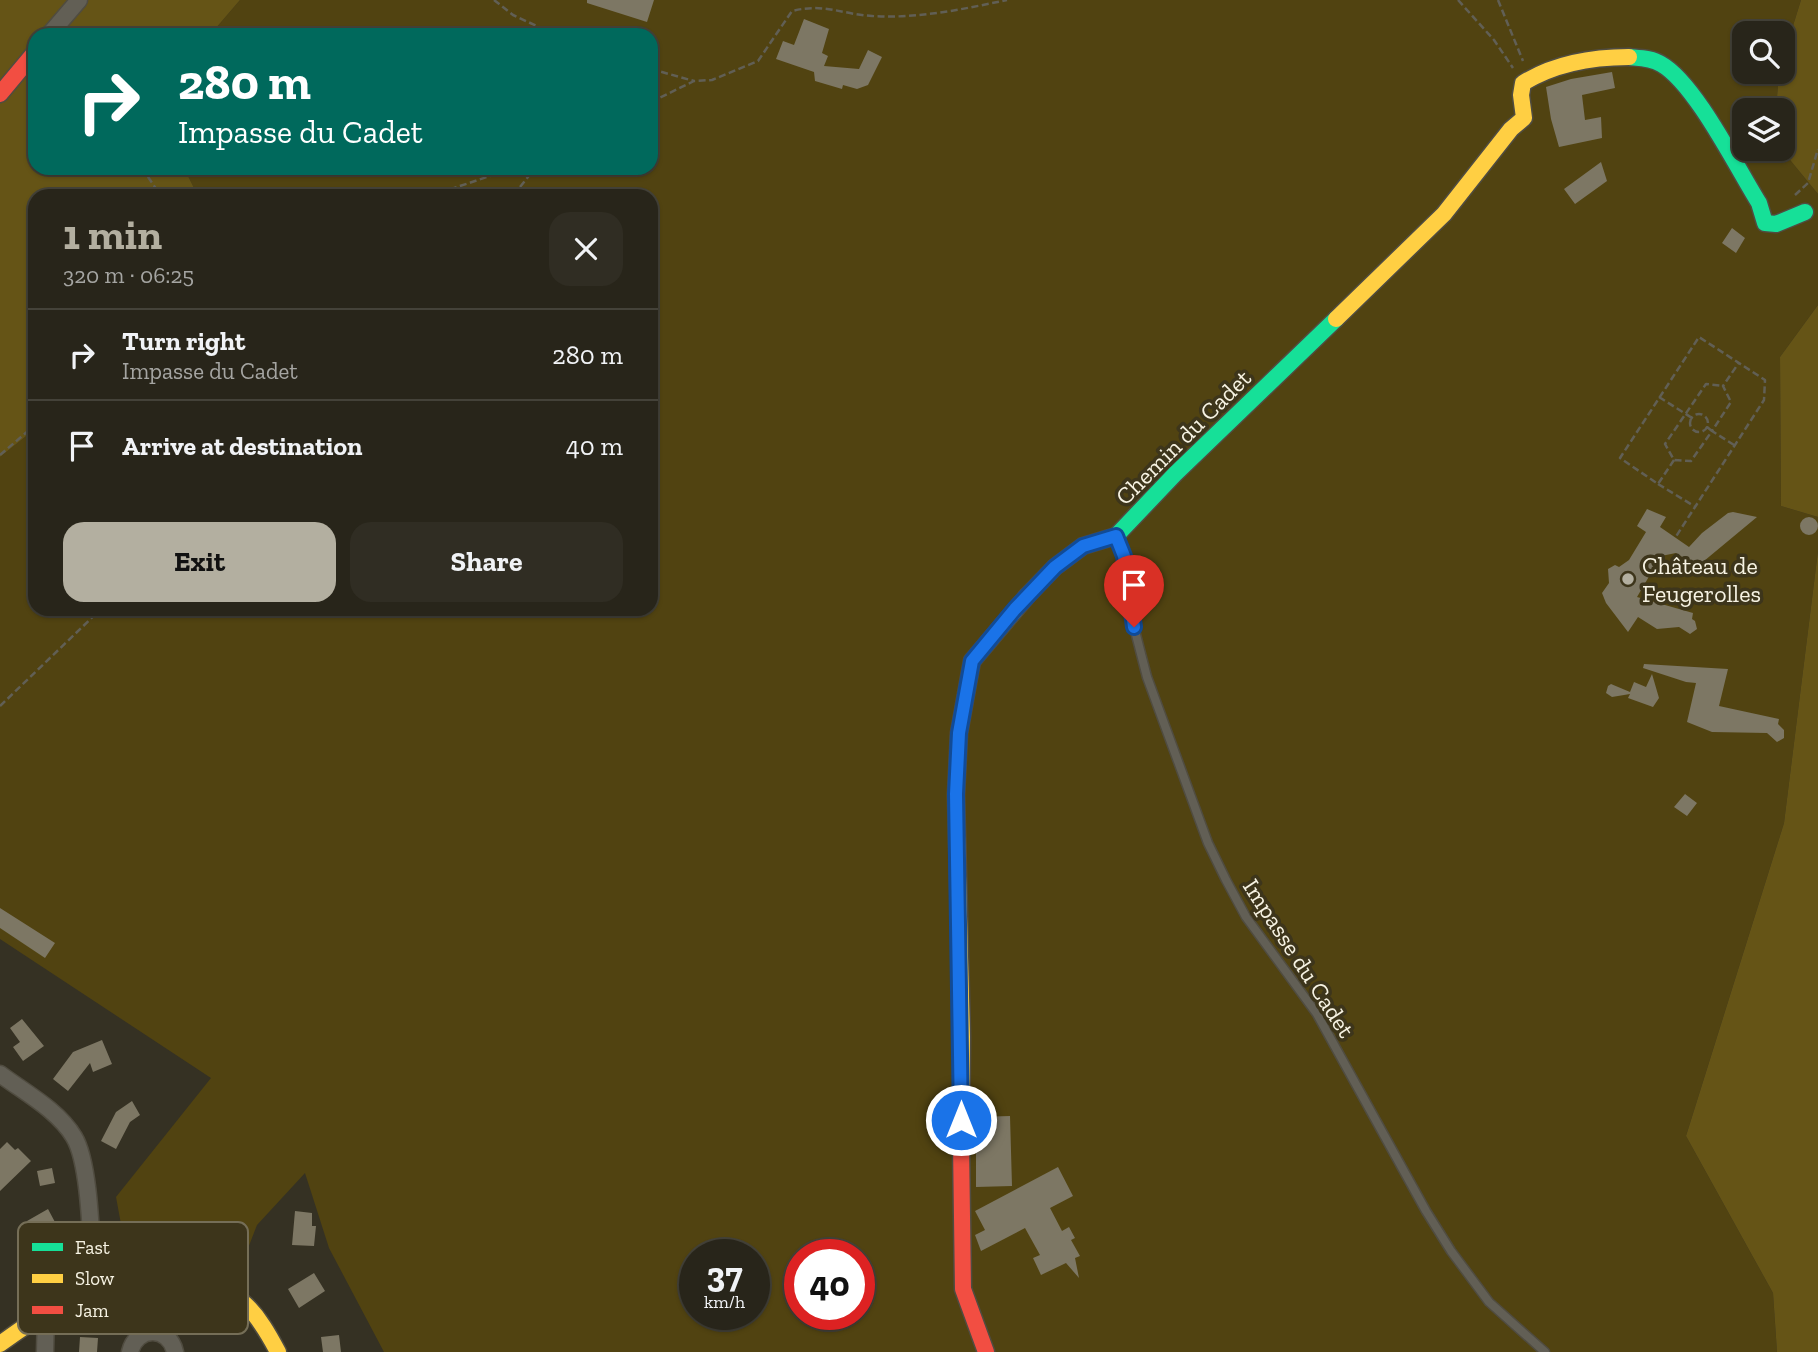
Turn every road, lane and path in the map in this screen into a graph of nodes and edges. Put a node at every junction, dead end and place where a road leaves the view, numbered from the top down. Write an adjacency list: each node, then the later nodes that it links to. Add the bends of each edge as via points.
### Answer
1 (79, 0): 6 (street)
2 (494, 0): 7 (path)
3 (1007, 0): 11 (path, via 921,15 872,16 811,6 792,11 758,61 712,80)
4 (1458, 0): 10 (path)
5 (1498, 0): 10 (path)
6 (56, 28)
7 (541, 28)
8 (28, 60): 12 (street)
9 (658, 71): 11 (path)
10 (1526, 80): 20 (street, via 1607,59 1656,61 1690,90 1759,202 1765,223 1776,224); 34 (street, Chemin du Cadet, via 1521,95 1524,118 1444,214)
11 (694, 81): 13 (path)
12 (0, 94)
13 (658, 99)
14 (1818, 149): 19 (path, via 1808,183)
15 (493, 175): 17 (path)
16 (529, 175): 18 (path)
17 (450, 189)
18 (518, 189)
19 (1787, 200)
20 (1805, 212)
21 (1739, 363): 22 (path); 23 (path, via 1699,337); 29 (path, via 1765,380 1764,400)
22 (1723, 386): 24 (path, via 1706,384); 28 (path, via 1731,402)
23 (1660, 397): 24 (path); 32 (path, via 1620,458)
24 (1686, 414): 25 (path); 31 (path, via 1665,444)
25 (1692, 418): 26 (path, via 1703,415); 26 (path, via 1693,430)
26 (1707, 428): 28 (path)
27 (28, 431): 30 (path)
28 (1712, 431): 29 (path); 31 (path, via 1691,461)
29 (1734, 445): 33 (path)
30 (0, 454)
31 (1674, 460): 32 (path)
32 (1658, 484): 33 (path)
33 (1695, 507): 35 (path)
34 (1116, 536): 50 (street, Chemin du Cadet, via 1083,546 1055,567 985,643 972,661 959,733 962,1277); 51 (lane, Impasse du Cadet, via 1124,556 1147,677 1226,880 1246,917 1317,1014 1451,1251 1489,1301)
35 (1675, 538)
36 (94, 616): 37 (path)
37 (0, 706)
38 (0, 1074): 39 (street, via 61,1121 79,1147)
39 (89, 1222)
40 (248, 1309): 49 (street, via 267,1330)
41 (18, 1332): 45 (street)
42 (45, 1334): 46 (street)
43 (144, 1334): 47 (street, via 133,1342)
44 (161, 1334): 48 (street, via 172,1342)
45 (0, 1344)
46 (45, 1352)
47 (130, 1352)
48 (175, 1352)
49 (278, 1352)
50 (986, 1352)
51 (1545, 1352)

